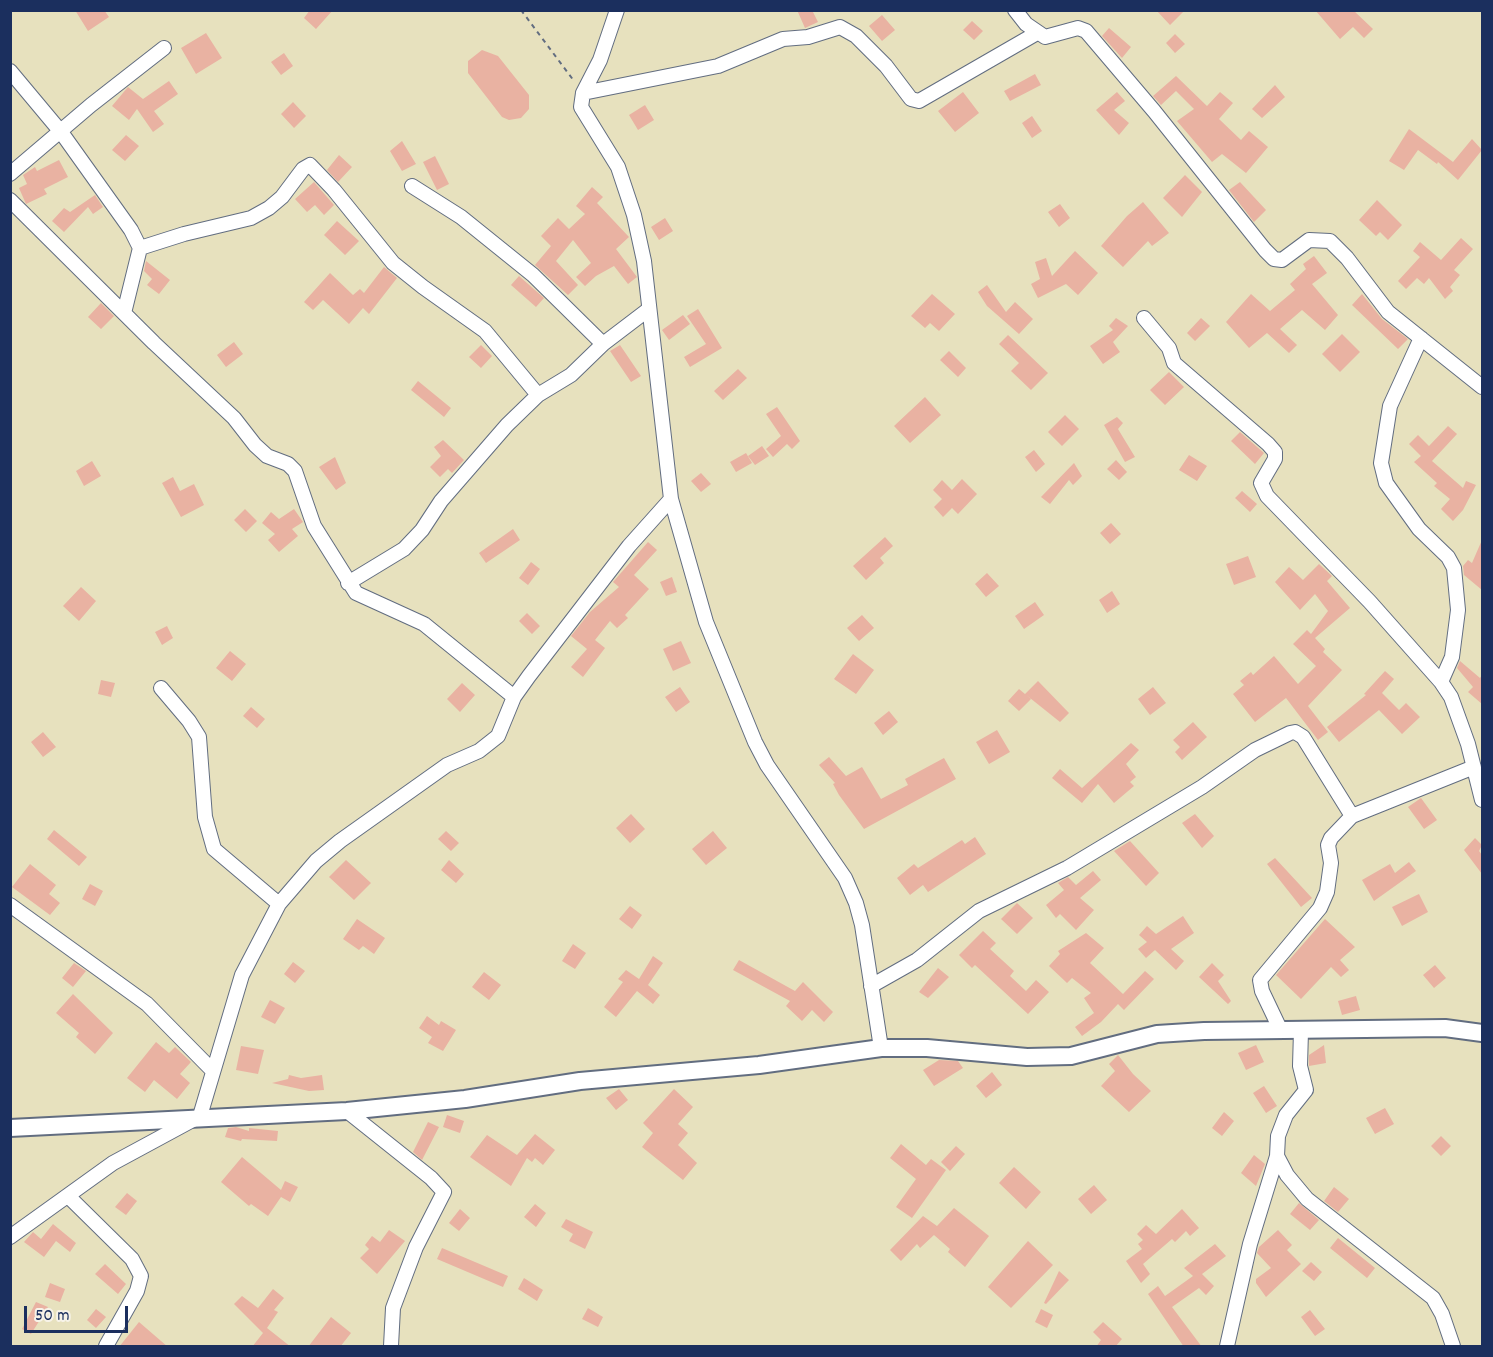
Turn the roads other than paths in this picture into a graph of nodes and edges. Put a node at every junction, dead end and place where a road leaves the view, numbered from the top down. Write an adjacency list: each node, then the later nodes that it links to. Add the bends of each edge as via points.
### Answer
1 (616, 10): 6 (street, via 600,60)
2 (1015, 10): 3 (street)
3 (1037, 33): 6 (street, via 919,101 911,99 856,36 840,27 808,37 783,39 718,66); 15 (street, via 1045,37 1078,28 1086,31 1264,250 1274,259 1282,260 1309,240 1330,241 1388,312)
4 (164, 48): 7 (street)
5 (10, 71): 7 (street)
6 (583, 93): 12 (street, via 581,106 627,188 644,261)
7 (61, 132): 8 (street); 11 (street)
8 (10, 174)
9 (412, 186): 16 (street, via 461,217 532,275)
10 (10, 200): 13 (street)
11 (140, 248): 13 (street); 18 (street, via 260,213 282,197 310,165 393,263 485,331)
12 (649, 309): 16 (street); 19 (street)
13 (124, 313): 20 (street, via 234,418 267,456 295,471 314,526)
14 (1144, 318): 21 (street, via 1169,348 1174,363 1275,452 1261,483 1268,496)
15 (1421, 338): 17 (street); 21 (street, via 1390,406 1381,463 1386,483 1454,568 1458,610 1452,657)
16 (603, 344): 18 (street, via 571,375)
17 (1482, 387)
18 (538, 395): 20 (street, via 481,452 404,549)
19 (671, 499): 23 (street, via 570,620); 29 (street, via 706,622 755,742 845,878 856,903)
20 (348, 583): 23 (street, via 356,593 424,624)
21 (1441, 681): 24 (street, via 1454,706)
22 (161, 688): 27 (street, via 199,737 205,817 214,849)
23 (514, 697): 27 (street, via 504,725 489,745 447,765 340,841 316,861)
24 (1474, 767): 25 (street); 26 (street)
25 (1482, 800)
26 (1352, 816): 29 (street, via 1303,737 1290,733 1255,750 1202,787 1067,868 979,911 917,960); 30 (street, via 1328,845 1331,863 1327,892 1320,908 1260,980)
27 (279, 904): 34 (street, via 242,975)
28 (10, 905): 34 (street, via 147,1004)
29 (871, 986): 33 (street)
30 (1281, 1031): 31 (street); 33 (street, via 1157,1034 1071,1056)
31 (1301, 1031): 32 (street, via 1445,1028); 38 (street, via 1300,1066 1306,1090 1286,1115)
32 (1482, 1033)
33 (881, 1048): 35 (street)
34 (213, 1071): 36 (street)
35 (347, 1110): 36 (street); 42 (street, via 444,1192 416,1247 393,1308)
36 (200, 1116): 37 (street); 39 (street, via 113,1163)
37 (10, 1128)
38 (1276, 1156): 43 (street, via 1250,1244); 44 (street, via 1307,1199 1433,1298)
39 (68, 1196): 40 (street); 41 (street, via 132,1259 141,1276 137,1291)
40 (10, 1237)
41 (106, 1347)
42 (391, 1347)
43 (1227, 1347)
44 (1453, 1347)

